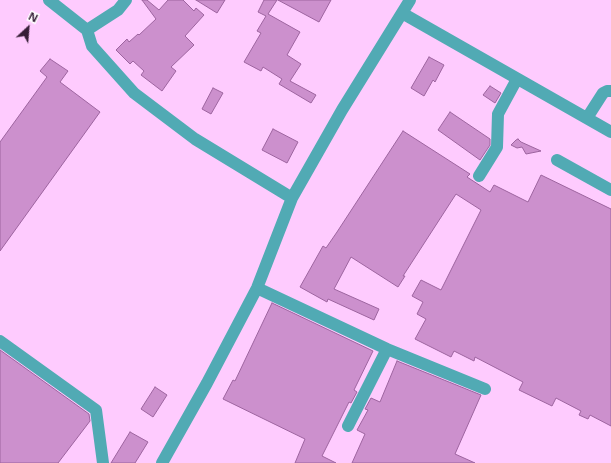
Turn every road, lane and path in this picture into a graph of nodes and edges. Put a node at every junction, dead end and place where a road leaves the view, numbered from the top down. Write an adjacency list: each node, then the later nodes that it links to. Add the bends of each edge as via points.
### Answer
1 (48, 0): 5 (street)
2 (126, 0): 5 (street, via 118,10)
3 (410, 0): 4 (street)
4 (402, 13): 6 (street); 13 (street)
5 (87, 30): 13 (street, via 92,46 134,92 195,139)
6 (517, 79): 8 (street); 11 (street, via 498,114 497,147)
7 (611, 91): 8 (street, via 603,93)
8 (586, 118): 9 (street)
9 (611, 132)
10 (557, 160): 12 (street)
11 (479, 176)
12 (611, 190)
13 (292, 198): 14 (street)
14 (257, 288): 16 (street); 20 (street)
15 (0, 342): 19 (street, via 96,410)
16 (387, 349): 17 (street); 18 (street)
17 (485, 389)
18 (348, 426)
19 (103, 463)
20 (162, 463)

